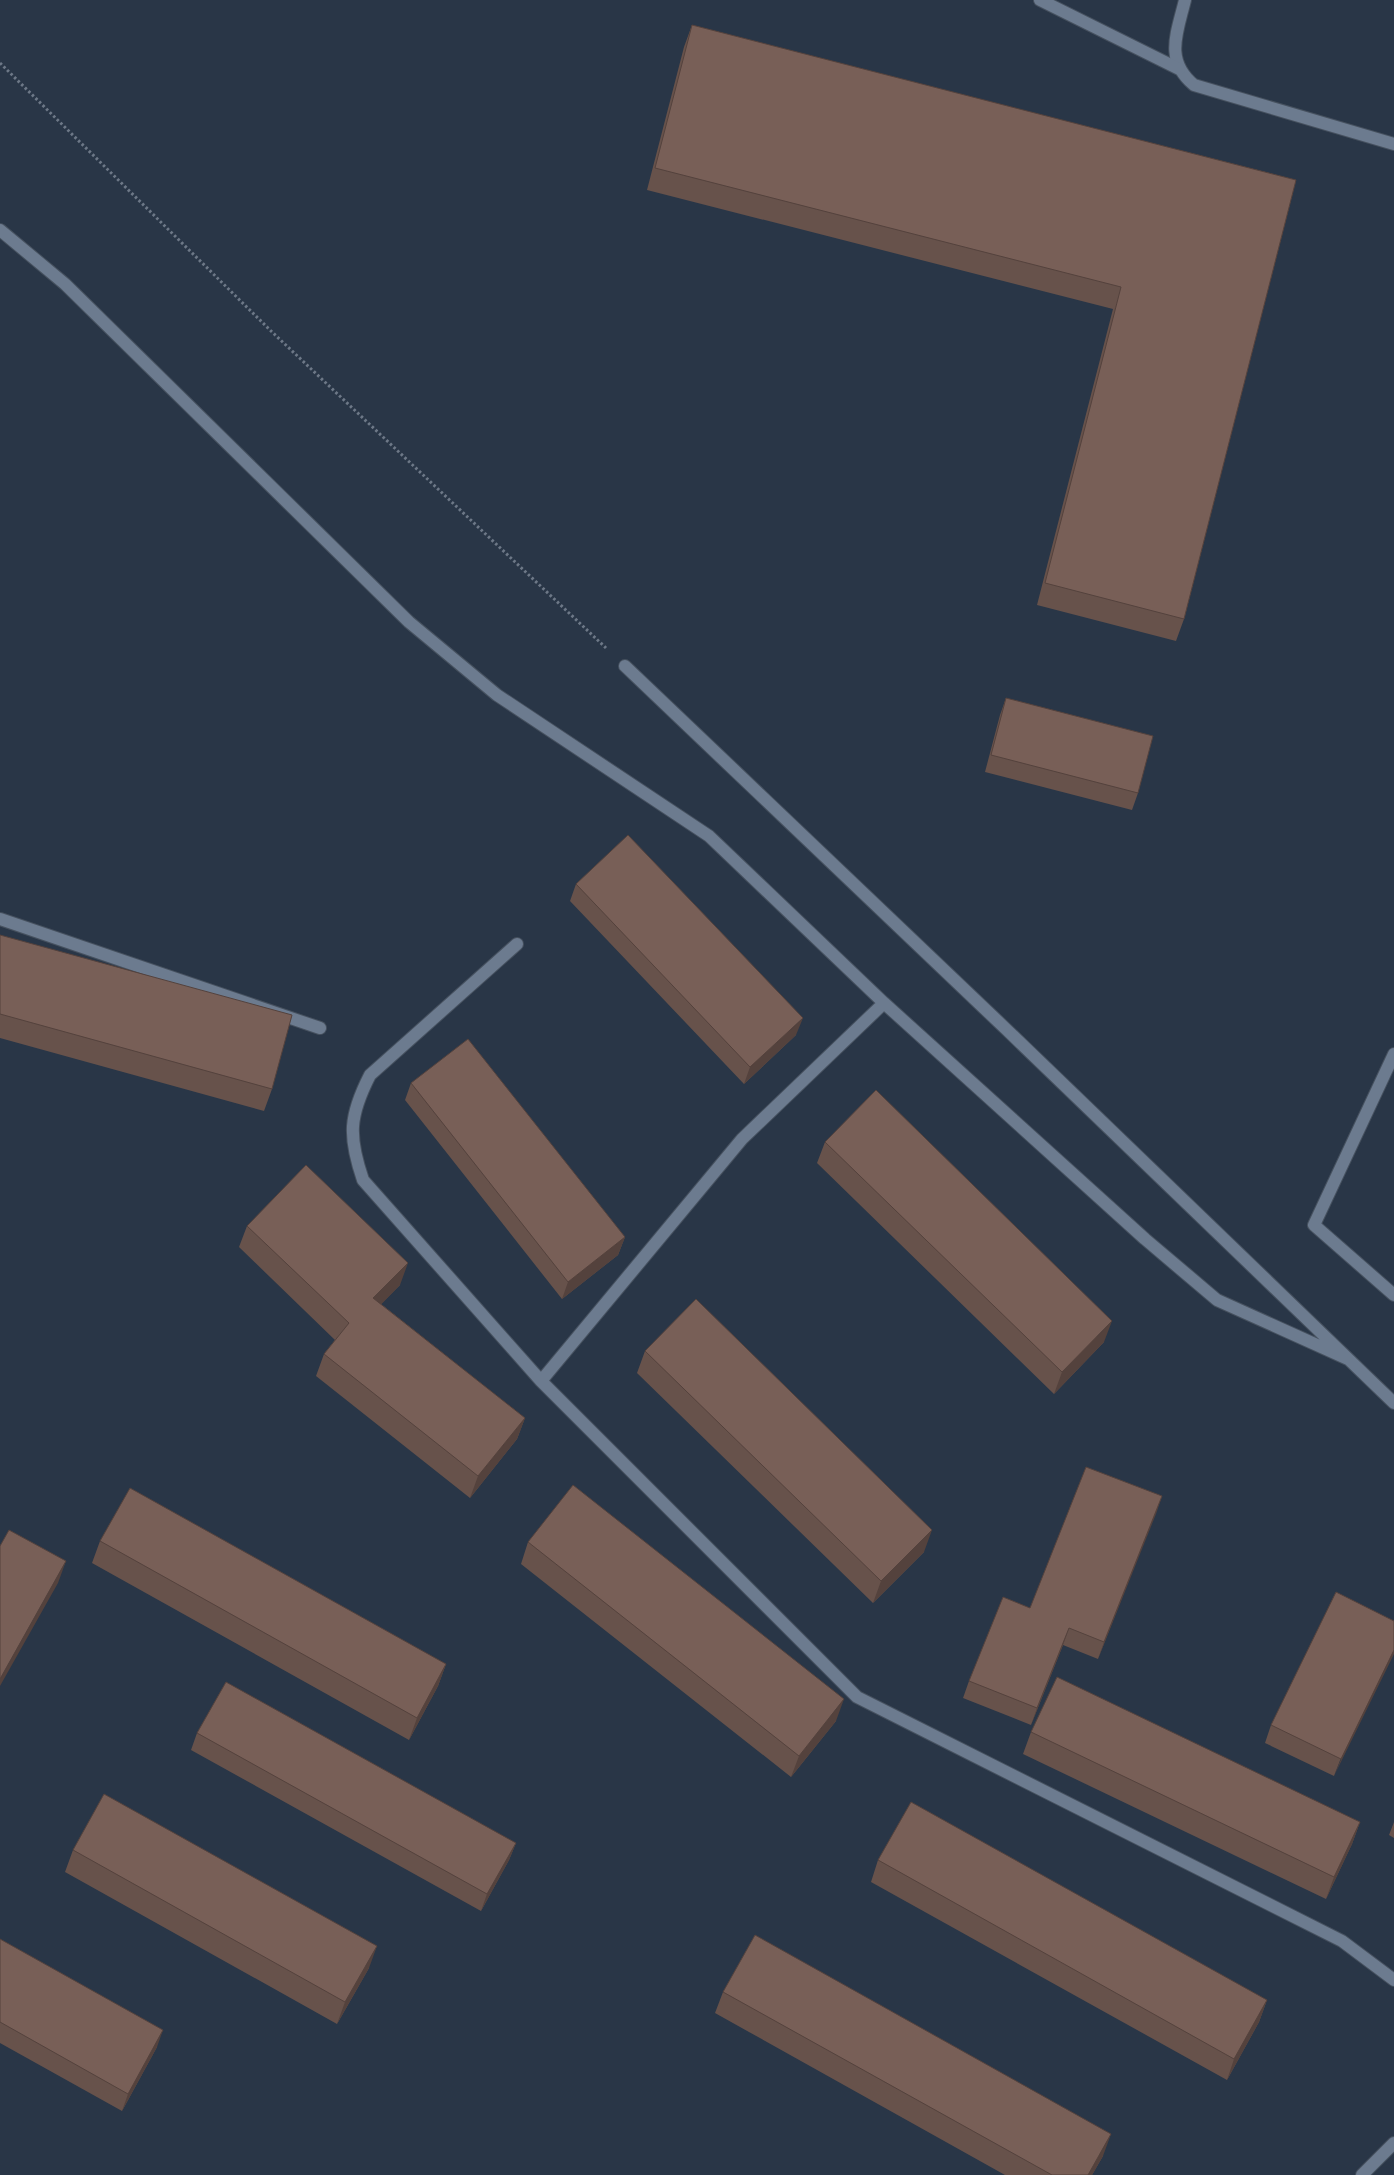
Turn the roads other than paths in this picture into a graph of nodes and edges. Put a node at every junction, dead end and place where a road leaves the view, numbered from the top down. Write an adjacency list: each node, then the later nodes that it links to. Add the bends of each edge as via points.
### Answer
1 (1040, 0): 3 (street)
2 (1185, 0): 3 (street, via 1174,54)
3 (1179, 69): 4 (street, via 1194,85 1204,90)
4 (1394, 144)
5 (0, 230): 9 (street, via 65,284 409,622 496,695 709,836)
6 (625, 666): 13 (street)
7 (0, 919): 10 (street)
8 (517, 944): 14 (street, via 370,1075 357,1099 352,1126 354,1154 363,1180)
9 (884, 1003): 13 (street, via 1217,1300); 14 (street, via 742,1140)
10 (320, 1028)
11 (1394, 1054): 12 (street, via 1314,1224)
12 (1394, 1295)
13 (1348, 1359): 15 (street)
14 (541, 1381): 16 (street, via 857,1697 1342,1941)
15 (1394, 1403)
16 (1394, 1980)
17 (1394, 2143): 18 (street)
18 (1362, 2175)

